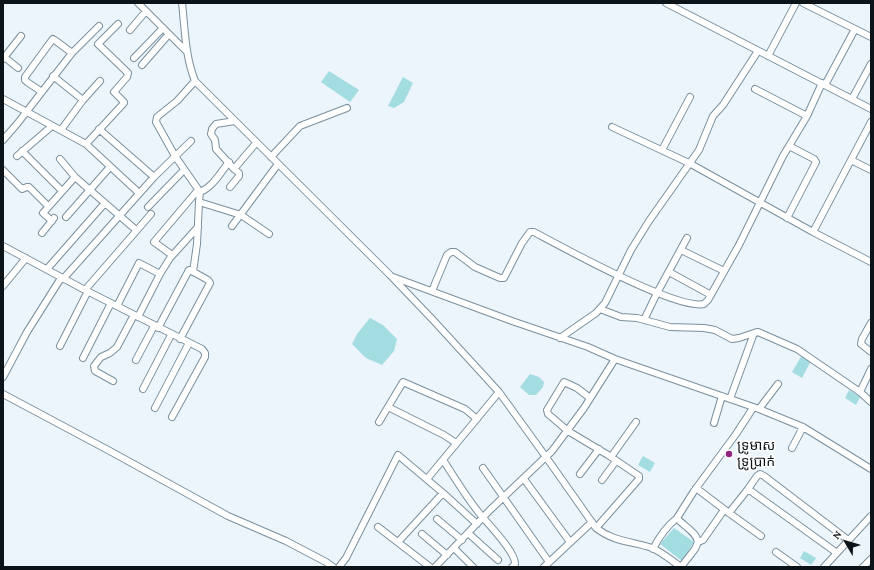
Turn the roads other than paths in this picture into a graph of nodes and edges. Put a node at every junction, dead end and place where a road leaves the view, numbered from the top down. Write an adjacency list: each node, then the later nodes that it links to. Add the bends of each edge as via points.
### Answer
1 (138, 3): 6 (street)
2 (182, 3): 16 (street)
3 (666, 3): 15 (street)
4 (796, 3): 18 (street)
5 (804, 3): 10 (street)
6 (146, 10): 9 (street); 11 (street)
7 (118, 24): 42 (street, via 98,44 128,73 114,92 124,103)
8 (99, 26): 17 (street)
9 (163, 28): 12 (street); 20 (street)
10 (855, 29): 14 (street); 27 (street)
11 (130, 30)
12 (168, 34): 16 (street); 22 (street)
13 (20, 36): 19 (street)
14 (871, 37)
15 (758, 51): 18 (street); 57 (street, via 713,116 700,147)
16 (187, 52): 25 (street)
17 (72, 53): 24 (street); 29 (street, via 52,40 25,77 27,82)
18 (768, 56): 27 (street)
19 (3, 58): 23 (street)
20 (134, 58)
21 (871, 64): 31 (street)
22 (142, 65)
23 (18, 68)
24 (53, 76): 29 (street); 32 (street)
25 (195, 80): 38 (street); 52 (street, via 156,120)
26 (100, 81): 32 (street)
27 (824, 84): 31 (street); 37 (street)
28 (755, 89): 37 (street)
29 (42, 92): 36 (street)
30 (690, 97): 49 (street)
31 (852, 99): 35 (street)
32 (83, 100): 43 (street)
33 (4, 101): 36 (street)
34 (347, 108): 53 (street, via 300,126)
35 (871, 109)
36 (26, 111): 40 (street); 44 (street)
37 (807, 116): 48 (street)
38 (235, 121): 46 (street); 56 (street, via 216,124 211,134 216,148)
39 (871, 122): 55 (street)
40 (52, 126): 43 (street); 50 (street)
41 (612, 126): 49 (street)
42 (99, 129): 47 (street); 65 (street)
43 (61, 130): 47 (street)
44 (3, 140)
45 (191, 141): 52 (street)
46 (256, 142): 53 (street); 60 (street)
47 (86, 144): 59 (street)
48 (789, 146): 73 (street); 80 (street, via 816,162)
49 (662, 150): 57 (street)
50 (22, 151): 51 (street); 68 (street)
51 (17, 156)
52 (175, 156): 62 (street); 65 (street)
53 (271, 157): 58 (street)
54 (60, 159): 64 (street)
55 (851, 160): 63 (street); 84 (street)
56 (229, 162): 60 (street); 69 (street, via 211,185)
57 (689, 163): 73 (street); 99 (street, via 649,221)
58 (278, 164): 77 (street); 98 (street)
59 (110, 166): 67 (street); 70 (street)
60 (234, 169): 66 (street, via 239,176)
61 (3, 170): 74 (street, via 22,189 29,187)
62 (184, 170): 69 (street); 75 (street)
63 (871, 170)
64 (75, 177): 67 (street); 68 (street)
65 (154, 177): 70 (street)
66 (230, 187)
67 (89, 190): 72 (street); 79 (street)
68 (62, 191): 74 (street)
69 (199, 191): 71 (street); 90 (street, via 154,242)
70 (139, 194): 78 (street)
71 (199, 202): 77 (street); 82 (street)
72 (104, 203): 78 (street); 93 (street)
73 (760, 203): 80 (street); 94 (street)
74 (48, 206): 85 (street, via 43,213 53,219)
75 (148, 207)
76 (151, 214): 83 (street)
77 (241, 215): 81 (street); 86 (street)
78 (119, 216): 83 (street); 100 (street)
79 (66, 217)
80 (788, 218): 84 (street)
81 (232, 226)
82 (198, 227): 90 (street); 95 (street)
83 (136, 230): 102 (street)
84 (812, 232): 92 (street)
85 (42, 233)
86 (269, 234)
87 (687, 238): 89 (street)
88 (3, 246): 91 (street)
89 (681, 250): 94 (street); 96 (street)
90 (172, 256): 97 (street)
91 (26, 258): 93 (street); 101 (street)
92 (871, 262)
93 (47, 269): 100 (street)
94 (724, 271): 105 (street)
95 (193, 272): 111 (street, via 189,270); 115 (street, via 208,280 210,284)
96 (669, 272): 104 (street); 105 (street)
97 (160, 274): 106 (street, via 136,262); 108 (street)
98 (390, 275): 103 (street); 127 (street)
99 (618, 275): 103 (street, via 530,232 504,278 475,267 451,252 447,255); 104 (street); 107 (street)
100 (62, 278): 102 (street); 123 (street, via 27,332)
101 (3, 286)
102 (87, 291): 106 (street); 117 (street)
103 (432, 291): 114 (street)
104 (657, 293): 105 (street, via 700,305 706,303); 109 (street)
105 (711, 295)
106 (114, 305): 108 (street); 119 (street)
107 (600, 309): 109 (street, via 621,317); 114 (street)
108 (136, 316): 111 (street); 124 (street, via 117,347 101,357 94,366 95,371)
109 (644, 320): 113 (street, via 670,327 715,330 732,339)
110 (871, 323): 118 (street, via 861,344)
111 (156, 327): 112 (street); 121 (street)
112 (171, 334): 115 (street); 126 (street)
113 (754, 334): 128 (street, via 758,332 797,349); 132 (street)
114 (560, 338): 120 (street)
115 (180, 339): 116 (street)
116 (189, 343): 134 (street); 137 (street, via 202,349 205,357)
117 (60, 346)
118 (871, 352)
119 (83, 358)
120 (616, 359): 130 (street); 131 (street)
121 (136, 360)
122 (871, 370): 128 (street)
123 (3, 377)
124 (113, 381)
125 (778, 384): 136 (street)
126 (143, 389)
127 (498, 392): 138 (street); 147 (street)
128 (860, 392): 133 (street)
129 (3, 394): 187 (street, via 228,516 286,541)
130 (722, 396): 132 (street); 141 (street)
131 (590, 398): 143 (street); 143 (street, via 568,383 564,382 560,386 547,410 548,414)
132 (730, 399): 136 (street)
133 (871, 402)
134 (154, 408)
135 (388, 408): 138 (street, via 403,382 465,409); 139 (street); 144 (street, via 444,434)
136 (756, 409): 142 (street); 156 (street)
137 (172, 417)
138 (477, 419): 144 (street)
139 (379, 422)
140 (636, 422): 148 (street)
141 (714, 423)
142 (803, 428): 145 (street); 151 (street)
143 (568, 431): 146 (street); 147 (street)
144 (456, 443): 149 (street)
145 (792, 448)
146 (599, 450): 148 (street); 152 (street)
147 (546, 457): 154 (street); 166 (street)
148 (614, 459): 155 (street); 166 (street, via 639,476 639,479)
149 (443, 460): 153 (street); 162 (street)
150 (483, 468): 159 (street)
151 (871, 469)
152 (580, 474)
153 (427, 479): 158 (street); 188 (street, via 398,455)
154 (524, 479): 159 (street); 174 (street)
155 (602, 480)
156 (696, 488): 160 (street); 163 (street)
157 (748, 489): 160 (street); 172 (street, via 757,476 764,476); 179 (street)
158 (443, 493): 165 (street); 173 (street)
159 (504, 498): 162 (street); 183 (street)
160 (726, 512): 170 (street); 175 (street, via 703,540)
161 (871, 516): 172 (street)
162 (483, 518): 165 (street); 186 (street, via 514,558)
163 (677, 518): 175 (street, via 696,535); 177 (street)
164 (437, 519): 171 (street)
165 (477, 524): 168 (street)
166 (594, 525): 174 (street); 177 (street, via 612,538)
167 (378, 527): 173 (street)
168 (468, 533): 171 (street); 182 (street)
169 (422, 534): 180 (street)
170 (761, 536)
171 (462, 540): 176 (street)
172 (848, 540): 179 (street)
173 (398, 542): 189 (street)
174 (570, 542): 183 (street)
175 (698, 542): 191 (street)
176 (454, 548): 180 (street); 190 (street)
177 (653, 549): 184 (street)
178 (776, 552): 192 (street)
179 (837, 553): 193 (street)
180 (447, 555): 185 (street)
181 (871, 559): 194 (street)
182 (498, 560)
183 (551, 564)
184 (672, 565): 191 (street)
185 (438, 566)
186 (515, 566)
187 (333, 567)
188 (339, 567)
189 (430, 567)
190 (473, 567)
191 (681, 567)
192 (797, 567)
193 (824, 567)
194 (863, 567)

